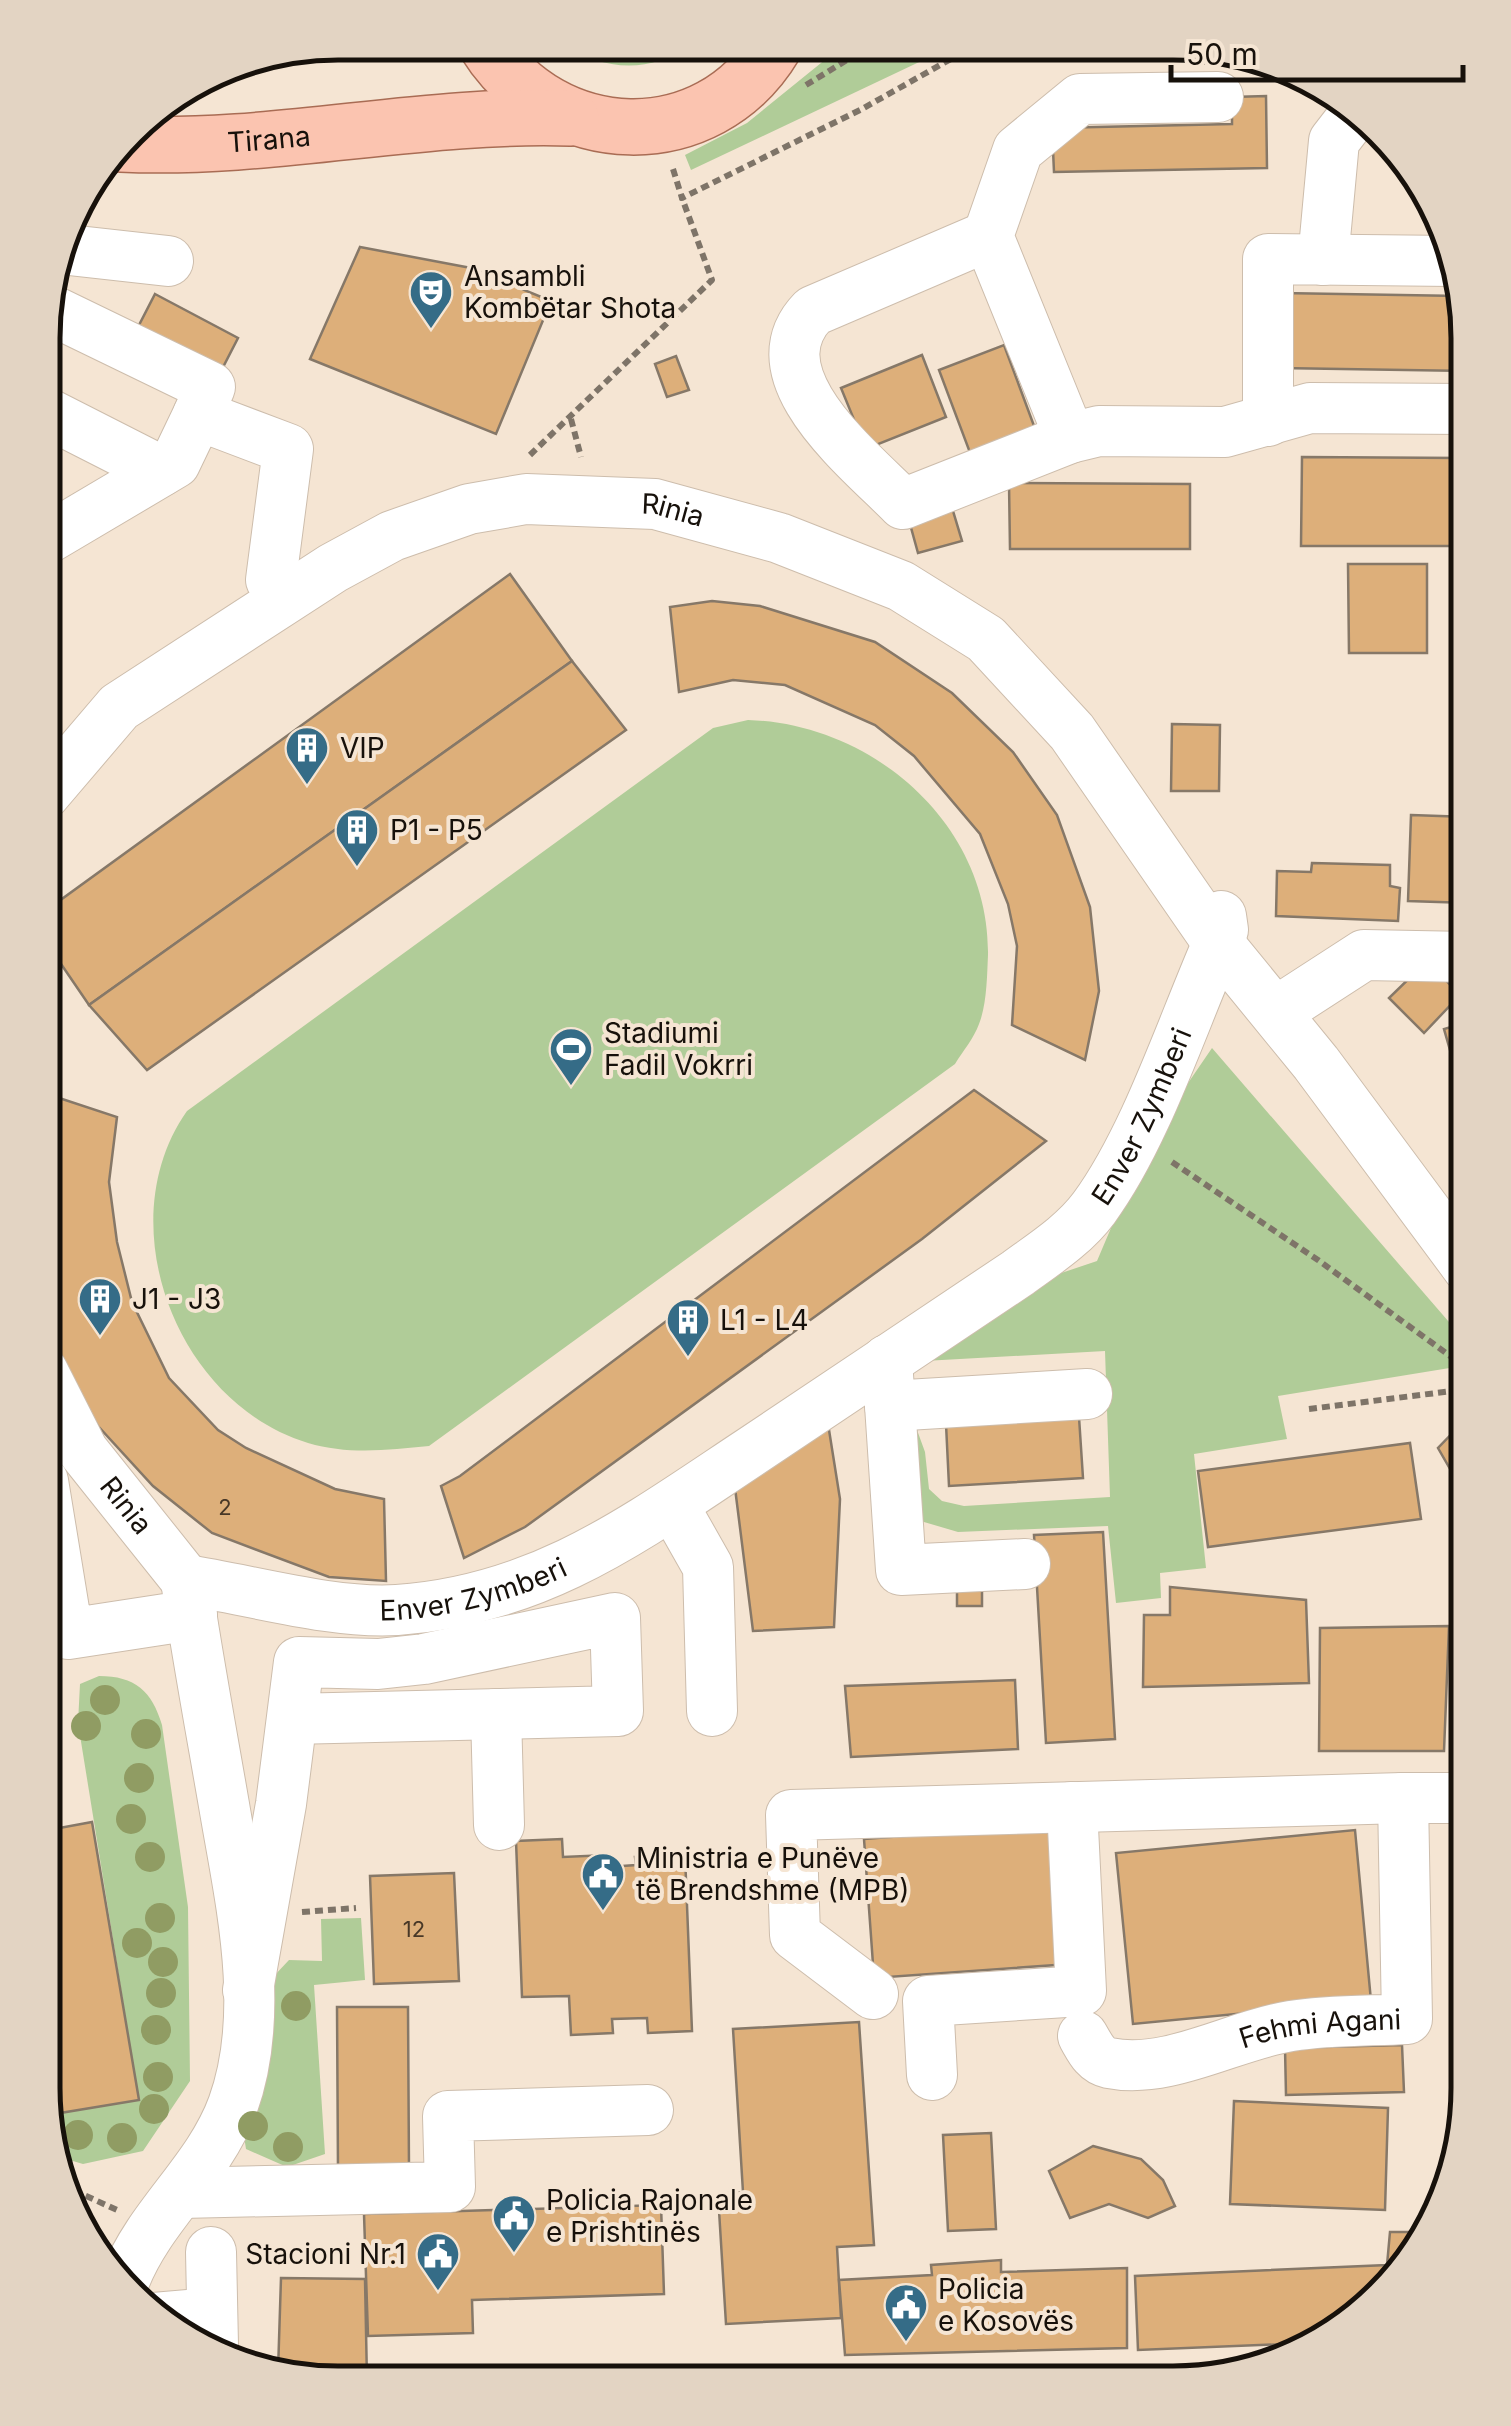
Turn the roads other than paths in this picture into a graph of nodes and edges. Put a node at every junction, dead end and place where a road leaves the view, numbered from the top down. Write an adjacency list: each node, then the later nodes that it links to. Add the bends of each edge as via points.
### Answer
1 (766, 60): 5 (main road, via 700,114 643,128)
2 (468, 61): 6 (main road, via 459,80)
3 (498, 61): 5 (main road, via 516,85)
4 (1218, 97): 9 (street, via 1080,99 1018,150)
5 (571, 118): 6 (main road, Tirana)
6 (415, 122): 8 (main road, Tirana, via 300,138)
7 (1348, 122): 11 (street, via 1334,140)
8 (139, 145)
9 (988, 236): 19 (street); 19 (street, via 813,312 794,343 800,385 843,443 903,504)
10 (74, 251): 12 (street)
11 (1322, 260): 13 (street); 18 (street, via 1268,259)
12 (168, 261)
13 (1439, 261)
14 (61, 315): 16 (street, via 210,387)
15 (1451, 409): 18 (street, via 1310,408)
16 (198, 414): 20 (street, via 175,463); 22 (street, via 288,449)
17 (60, 420): 20 (street)
18 (1268, 421): 19 (street, via 1225,432 1099,431)
19 (1070, 438)
20 (161, 471): 21 (street)
21 (60, 525)
22 (271, 580)
23 (1124, 757): 25 (street, via 1223,920)
24 (60, 759): 25 (street, Rinia, via 120,707 392,536 470,509 526,499 655,504 840,559 901,586 986,639 1072,732)
25 (1218, 943): 27 (street); 29 (street, Enver Zymberi, via 1133,1137 1092,1211)
26 (1451, 957): 27 (street, via 1364,955)
27 (1276, 1012): 28 (street)
28 (1450, 1245)
29 (889, 1383): 30 (street); 32 (street, Enver Zymberi); 33 (street, via 902,1570)
30 (1087, 1394)
31 (60, 1404): 35 (street, Rinia, via 83,1451)
32 (674, 1507): 35 (street, Enver Zymberi, via 576,1562 429,1607); 36 (street, via 708,1568)
33 (1025, 1564)
34 (60, 1585): 35 (street, Enver Zymberi, via 68,1634)
35 (189, 1598): 43 (street)
36 (712, 1711)
37 (496, 1714): 38 (street); 38 (street, via 618,1711 615,1618 424,1659 300,1662); 42 (street)
38 (292, 1719): 43 (street)
39 (1403, 1798): 40 (street); 41 (street); 45 (street, Fehmi Agani, via 1407,2020 1292,2026 1130,2063 1107,2063)
40 (1450, 1798)
41 (1072, 1808): 44 (street, via 791,1815 795,1934); 46 (street, via 1082,1991 928,2002)
42 (498, 1825)
43 (248, 1990): 48 (street, via 233,2104 218,2140)
44 (873, 1994)
45 (1083, 2036)
46 (932, 2075)
47 (648, 2110): 48 (street, via 448,2116 450,2187)
48 (167, 2211): 50 (street)
49 (211, 2252): 51 (street)
50 (130, 2272)
51 (213, 2329)

